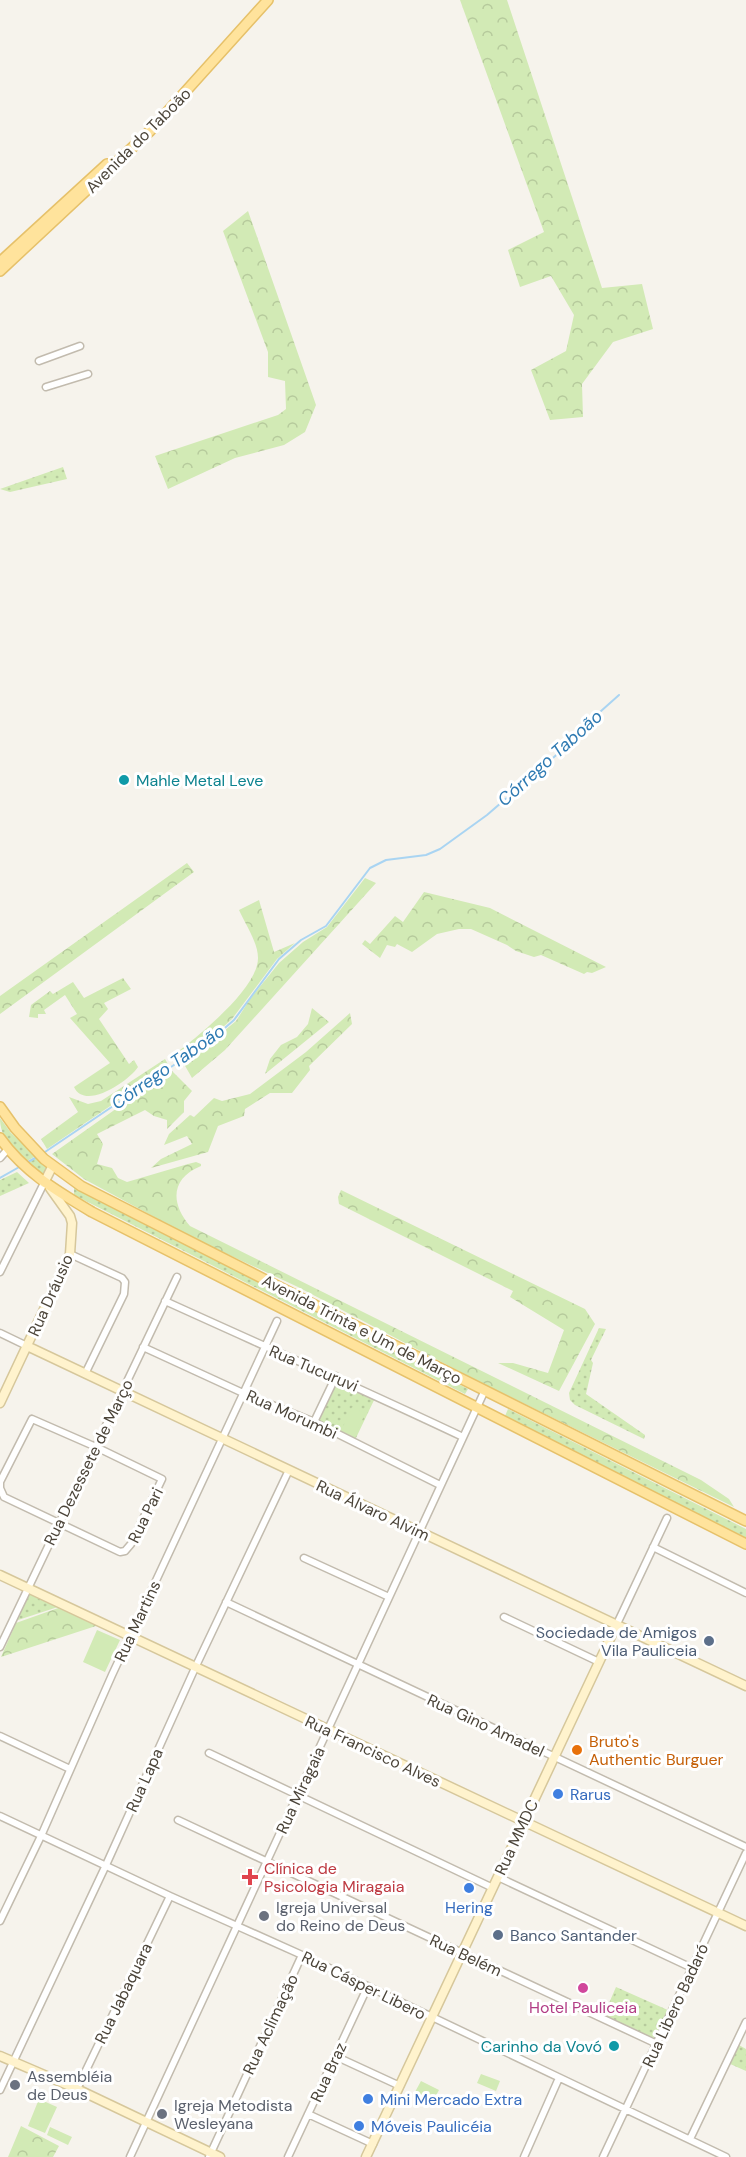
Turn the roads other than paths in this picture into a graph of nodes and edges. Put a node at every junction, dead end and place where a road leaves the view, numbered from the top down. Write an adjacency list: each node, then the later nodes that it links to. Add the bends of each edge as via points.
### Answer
1 (261, 0): 3 (main road, Avenida do Taboão, via 151,122)
2 (268, 0): 4 (main road, Avenida do Taboão, via 150,131)
3 (0, 262)
4 (0, 271)
5 (80, 346): 6 (street)
6 (39, 361)
7 (88, 374): 8 (street)
8 (46, 387)
9 (0, 1107): 13 (main road, Avenida Trinta e Um de Março)
10 (0, 1138): 11 (main road, Avenida Trinta e Um de Março)
11 (8, 1149): 12 (street); 14 (main road, Avenida Trinta e Um de Março)
12 (0, 1158)
13 (52, 1167): 14 (street); 26 (main road, Avenida Trinta e Um de Março, via 148,1221)
14 (47, 1185): 15 (street, Rua Dráusio, via 72,1223); 16 (street); 30 (main road, Avenida Trinta e Um de Março, via 92,1212)
15 (70, 1254): 21 (street, Rua Dráusio); 24 (street, via 125,1282 124,1294)
16 (0, 1272)
17 (177, 1277): 18 (street, Rua Dezessete de Março)
18 (165, 1301): 22 (street, Rua Dezessete de Março); 23 (street, Rua Tucuruvi)
19 (277, 1322): 23 (street, Rua Martins)
20 (0, 1333): 21 (street, Rua Álvaro Alvim)
21 (27, 1346): 24 (street, Rua Álvaro Alvim); 29 (street, Rua Dráusio)
22 (143, 1347): 27 (street, Rua Dezessete de Março); 28 (street, Rua Morumbi)
23 (265, 1347): 25 (street, Rua Tucuruvi); 28 (street, Rua Martins)
24 (85, 1374): 27 (street, Rua Álvaro Alvim)
25 (336, 1376): 31 (street); 32 (street, Rua Tucuruvi)
26 (485, 1390): 30 (street, Rua Miragaia); 39 (main road, Avenida Trinta e Um de Março)
27 (122, 1393): 33 (street, Rua Álvaro Alvim); 34 (street, Rua Dezessete de Março)
28 (243, 1393): 31 (street, Rua Morumbi); 33 (street, Rua Martins)
29 (0, 1402)
30 (477, 1406): 32 (street, Rua Miragaia); 42 (main road, Avenida Trinta e Um de Março)
31 (314, 1422): 36 (street, Rua Morumbi)
32 (463, 1437): 36 (street, Rua Miragaia)
33 (222, 1439): 35 (street, Rua Álvaro Alvim); 52 (street, Rua Martins)
34 (96, 1447): 37 (street, via 32,1419); 40 (street, Rua Dezessete de Março); 40 (street, Rua Pari, via 162,1479 131,1544 120,1552)
35 (289, 1470): 41 (street, Rua Álvaro Alvim); 49 (street, Rua Lapa)
36 (440, 1485): 41 (street, Rua Miragaia)
37 (0, 1488): 40 (street, via 4,1497)
38 (667, 1518): 43 (street, Rua MMDC)
39 (746, 1521)
40 (59, 1522): 46 (street, Rua Dezessete de Março)
41 (418, 1532): 48 (street, Rua Miragaia); 51 (street, Rua Álvaro Alvim)
42 (746, 1544)
43 (653, 1547): 47 (street); 51 (street, Rua MMDC)
44 (304, 1558): 48 (street)
45 (0, 1575): 46 (street, Rua Francisco Alves)
46 (28, 1588): 52 (street, Rua Francisco Alves); 53 (street, Rua Dezessete de Março)
47 (746, 1593)
48 (389, 1597): 55 (street, Rua Miragaia)
49 (226, 1602): 55 (street, Rua Gino Amadel); 56 (street, Rua Lapa)
50 (504, 1617): 54 (street)
51 (616, 1626): 54 (street, Rua MMDC); 57 (street, Rua Álvaro Alvim)
52 (130, 1636): 56 (street, Rua Francisco Alves); 62 (street, Rua Martins)
53 (0, 1647)
54 (599, 1662): 61 (street, Rua MMDC)
55 (358, 1665): 58 (street, Rua Miragaia); 61 (street, Rua Gino Amadel)
56 (195, 1668): 58 (street, Rua Francisco Alves); 71 (street, Rua Lapa)
57 (746, 1686)
58 (328, 1731): 63 (street, Rua Miragaia); 66 (street, Rua Francisco Alves)
59 (0, 1736): 62 (street)
60 (209, 1753): 63 (street)
61 (554, 1756): 66 (street, Rua MMDC); 68 (street, Rua Gino Amadel)
62 (70, 1769): 67 (street, Rua Martins)
63 (297, 1796): 70 (street, Rua Miragaia); 73 (street)
64 (0, 1816): 67 (street, Rua Cásper Libero)
65 (177, 1820): 70 (street, Rua Belém)
66 (523, 1821): 72 (street, Rua MMDC); 75 (street, Rua Francisco Alves)
67 (41, 1836): 71 (street, Rua Cásper Libero); 76 (street, Rua Martins)
68 (746, 1847)
69 (746, 1853): 75 (street, Rua Libero Badaró)
70 (267, 1862): 77 (street, Rua Miragaia); 79 (street, Rua Belém)
71 (106, 1865): 74 (street, Rua Cásper Libero); 88 (street, Rua Lapa)
72 (498, 1877): 73 (street, Rua MMDC); 81 (street)
73 (493, 1888): 79 (street, Rua MMDC)
74 (170, 1896): 77 (street, Rua Cásper Libero); 91 (street, Rua Jabaquara)
75 (718, 1913): 78 (street, Rua Francisco Alves); 81 (street, Rua Libero Badaró)
76 (0, 1922)
77 (236, 1926): 80 (street, Rua Cásper Libero); 95 (street, Rua Miragaia)
78 (746, 1926)
79 (462, 1954): 83 (street, Rua MMDC); 85 (street, Rua Belém)
80 (302, 1955): 82 (street, Rua Cásper Libero); 98 (street, Rua Aclimação)
81 (692, 1968): 85 (street, Rua Libero Badaró)
82 (368, 1986): 83 (street, Rua Cásper Libero); 87 (street, Rua Braz)
83 (432, 2018): 89 (street, Rua Cásper Libero); 90 (street, Rua MMDC)
84 (746, 2022): 96 (street)
85 (657, 2044): 93 (street, Rua Libero Badaró)
86 (0, 2056): 88 (street)
87 (335, 2056): 90 (street); 94 (street, Rua Braz)
88 (13, 2062): 91 (street); 92 (street, Rua Lapa)
89 (559, 2078): 93 (street, Rua Cásper Libero); 103 (street)
90 (400, 2086): 97 (street, Rua MMDC)
91 (77, 2089): 95 (street)
92 (0, 2090)
93 (627, 2110): 96 (street, Rua Cásper Libero); 104 (street, Rua Libero Badaró)
94 (308, 2114): 97 (street); 101 (street, Rua Braz)
95 (146, 2123): 98 (street); 99 (street, Rua Miragaia)
96 (690, 2139): 105 (street, Rua Cásper Libero)
97 (373, 2144): 102 (street, Rua MMDC)
98 (210, 2155): 100 (street)
99 (130, 2157)
100 (220, 2157)
101 (288, 2157)
102 (366, 2157)
103 (524, 2157)
104 (603, 2157)
105 (726, 2157)

